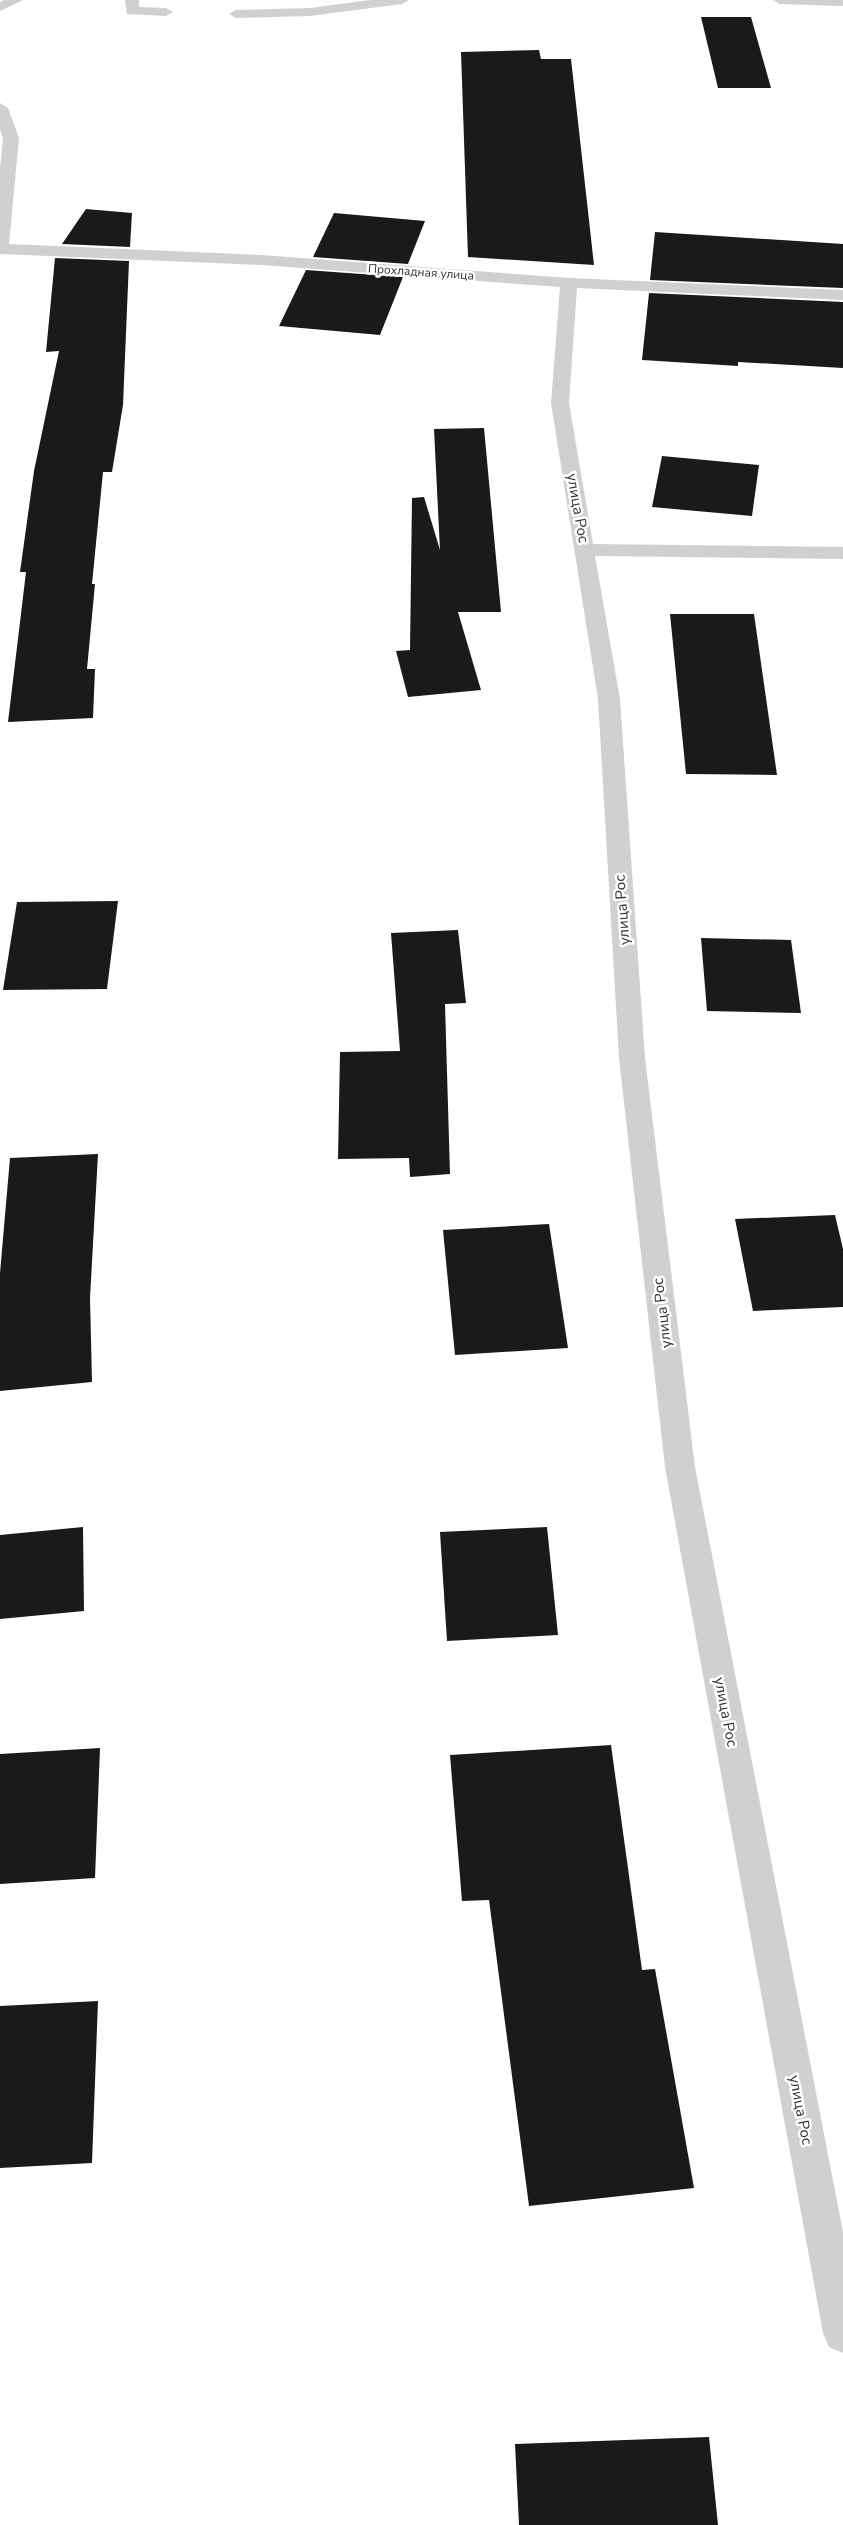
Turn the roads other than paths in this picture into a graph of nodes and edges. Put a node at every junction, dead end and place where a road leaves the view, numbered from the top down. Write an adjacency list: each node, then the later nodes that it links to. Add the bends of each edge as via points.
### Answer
1 (16, 0): 7 (street)
2 (132, 0): 8 (street, via 132,11)
3 (402, 0): 6 (street)
4 (780, 0): 5 (street)
5 (843, 2)
6 (310, 6): 9 (street)
7 (0, 7)
8 (166, 12)
9 (236, 14)
10 (0, 108): 11 (street, via 11,138)
11 (0, 248): 12 (street, Прохладная улица, via 261,260)
12 (569, 283): 13 (street, Прохладная улица); 14 (street, улица Рос, via 560,403)
13 (843, 295)
14 (586, 550): 15 (street); 16 (street, улица Рос, via 609,699 632,1058 680,1467)
15 (843, 553)
16 (843, 2333)

